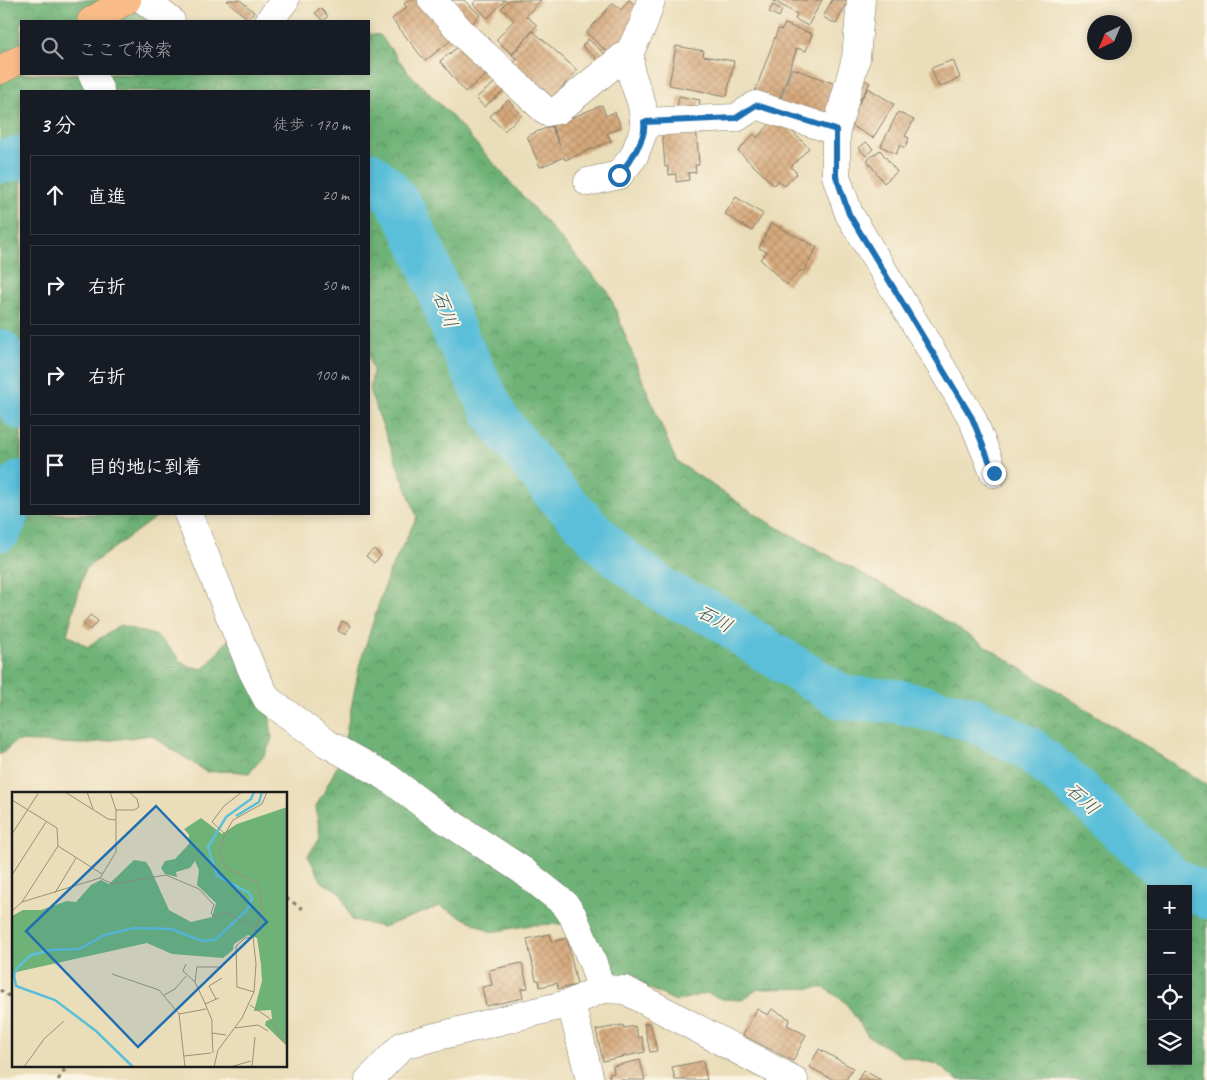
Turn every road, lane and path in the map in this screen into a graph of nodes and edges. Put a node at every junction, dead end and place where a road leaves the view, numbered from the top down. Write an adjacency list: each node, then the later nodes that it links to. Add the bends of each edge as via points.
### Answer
1 (127, 0): 7 (main road)
2 (144, 0): 8 (street)
3 (285, 0): 9 (street)
4 (432, 0): 10 (street, via 469,40 547,112 558,110)
5 (652, 0): 10 (street)
6 (861, 0): 16 (street, via 856,58)
7 (93, 20)
8 (170, 20)
9 (270, 20)
10 (630, 51): 15 (street, via 630,70)
11 (20, 60): 12 (main road)
12 (0, 70)
13 (92, 75): 14 (street)
14 (100, 90)
15 (644, 122): 16 (street, via 736,118 756,105); 17 (street, via 634,156 619,175)
16 (836, 130): 18 (street, via 836,176 849,214 972,418)
17 (588, 182)
18 (994, 473)
19 (188, 515): 22 (street, via 267,699 326,743 387,777 522,870 565,904 593,963)
20 (288, 899): 21 (path)
21 (303, 909)
22 (601, 989): 25 (street); 32 (street, via 625,990)
23 (0, 990): 24 (path)
24 (12, 998)
25 (571, 1003): 30 (street, via 403,1045); 31 (street)
26 (63, 1068): 28 (path)
27 (66, 1068): 28 (path)
28 (64, 1071): 29 (path)
29 (58, 1080)
30 (370, 1080)
31 (590, 1080)
32 (794, 1080)

